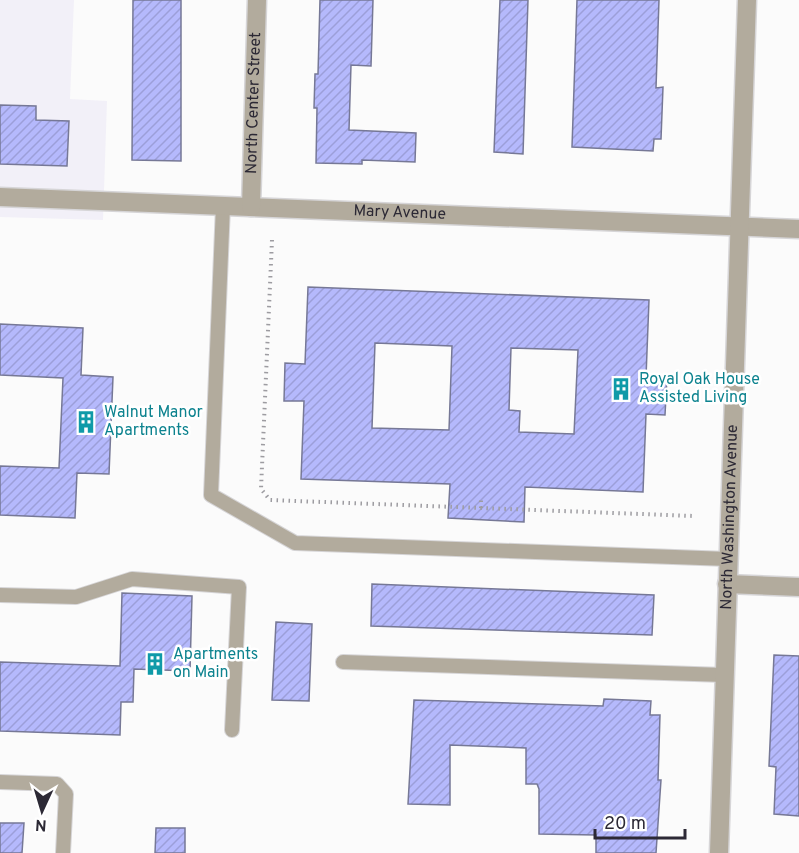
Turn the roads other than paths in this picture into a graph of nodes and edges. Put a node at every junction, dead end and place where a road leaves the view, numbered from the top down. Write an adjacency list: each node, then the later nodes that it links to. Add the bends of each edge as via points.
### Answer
1 (256, 0): 5 (street, North Center Street)
2 (747, 0): 6 (street, North Washington Avenue)
3 (0, 197): 4 (street, Mary Avenue)
4 (223, 206): 5 (street, Mary Avenue); 8 (lane, via 211,495 296,543)
5 (251, 207): 6 (street, Mary Avenue)
6 (740, 227): 7 (street, Mary Avenue); 8 (street, North Washington Avenue)
7 (799, 229)
8 (728, 559): 9 (street, North Washington Avenue)
9 (728, 584): 10 (street); 13 (street, North Washington Avenue)
10 (799, 587)
11 (0, 595): 14 (lane, via 76,597 132,579 238,586)
12 (343, 662): 13 (lane)
13 (724, 675): 17 (street, North Washington Avenue)
14 (232, 730)
15 (0, 782): 16 (lane, via 57,784 66,794)
16 (63, 853)
17 (719, 853)

